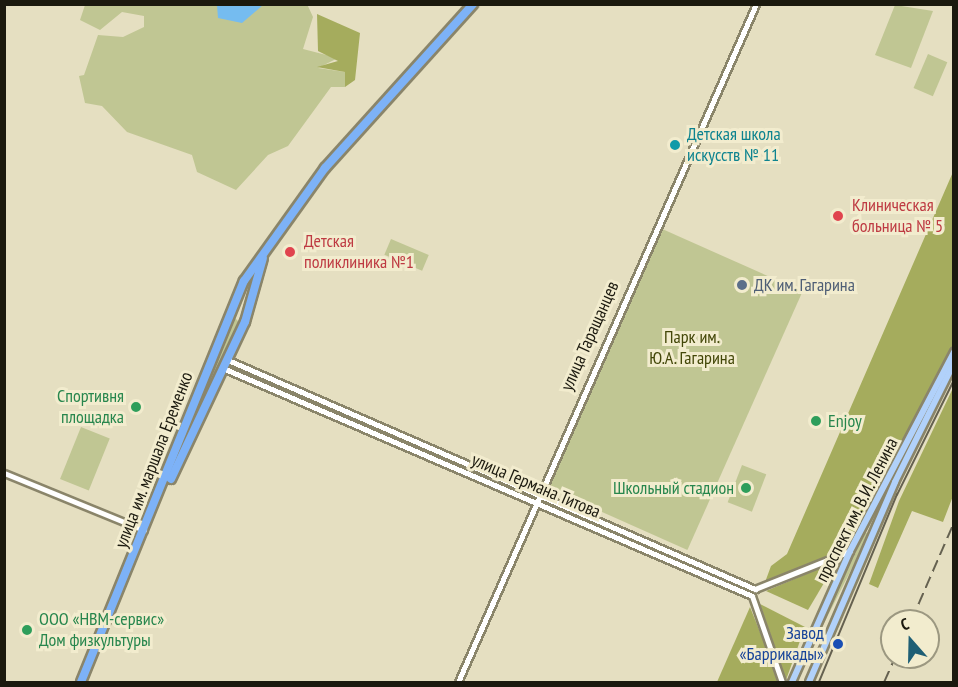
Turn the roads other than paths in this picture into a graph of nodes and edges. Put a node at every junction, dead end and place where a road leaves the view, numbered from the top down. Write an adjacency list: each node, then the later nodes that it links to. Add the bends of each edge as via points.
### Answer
1 (473, 4): 3 (highway, улица им. маршала Еременко, via 325,168)
2 (756, 4): 14 (street, улица Таращанцев)
3 (265, 254): 4 (highway, улица им. маршала Еременко); 5 (highway, улица им. маршала Еременко)
4 (228, 314): 5 (highway, via 239,313); 9 (highway, улица им. маршала Еременко)
5 (245, 322): 8 (highway, улица им. маршала Еременко)
6 (954, 352): 16 (main road, проспект им. В.И. Ленина)
7 (954, 363): 18 (main road, проспект им. В.И. Ленина)
8 (226, 364): 10 (highway, улица им. маршала Еременко); 11 (street, улица Германа Титова, via 248,369); 12 (street, улица Германа Титова)
9 (193, 397): 10 (highway, via 200,406); 17 (highway, улица им. маршала Еременко)
10 (210, 404): 20 (highway, улица им. маршала Еременко, via 174,471)
11 (428, 446): 12 (street); 14 (street, улица Германа Титова)
12 (424, 454): 15 (street, улица Германа Титова)
13 (4, 473): 17 (street)
14 (537, 494): 15 (street, улица Таращанцев); 19 (street, улица Германа Титова, via 755,589)
15 (534, 502): 21 (street, улица Таращанцев); 22 (street, улица Германа Титова, via 752,596)
16 (862, 527): 18 (main road); 19 (main road, проспект им. В.И. Ленина)
17 (144, 530): 20 (highway, улица им. маршала Еременко)
18 (875, 532): 24 (main road, проспект им. В.И. Ленина)
19 (850, 551): 23 (main road, проспект им. В.И. Ленина)
20 (83, 682)
21 (458, 682)
22 (782, 682)
23 (792, 682)
24 (809, 682)

